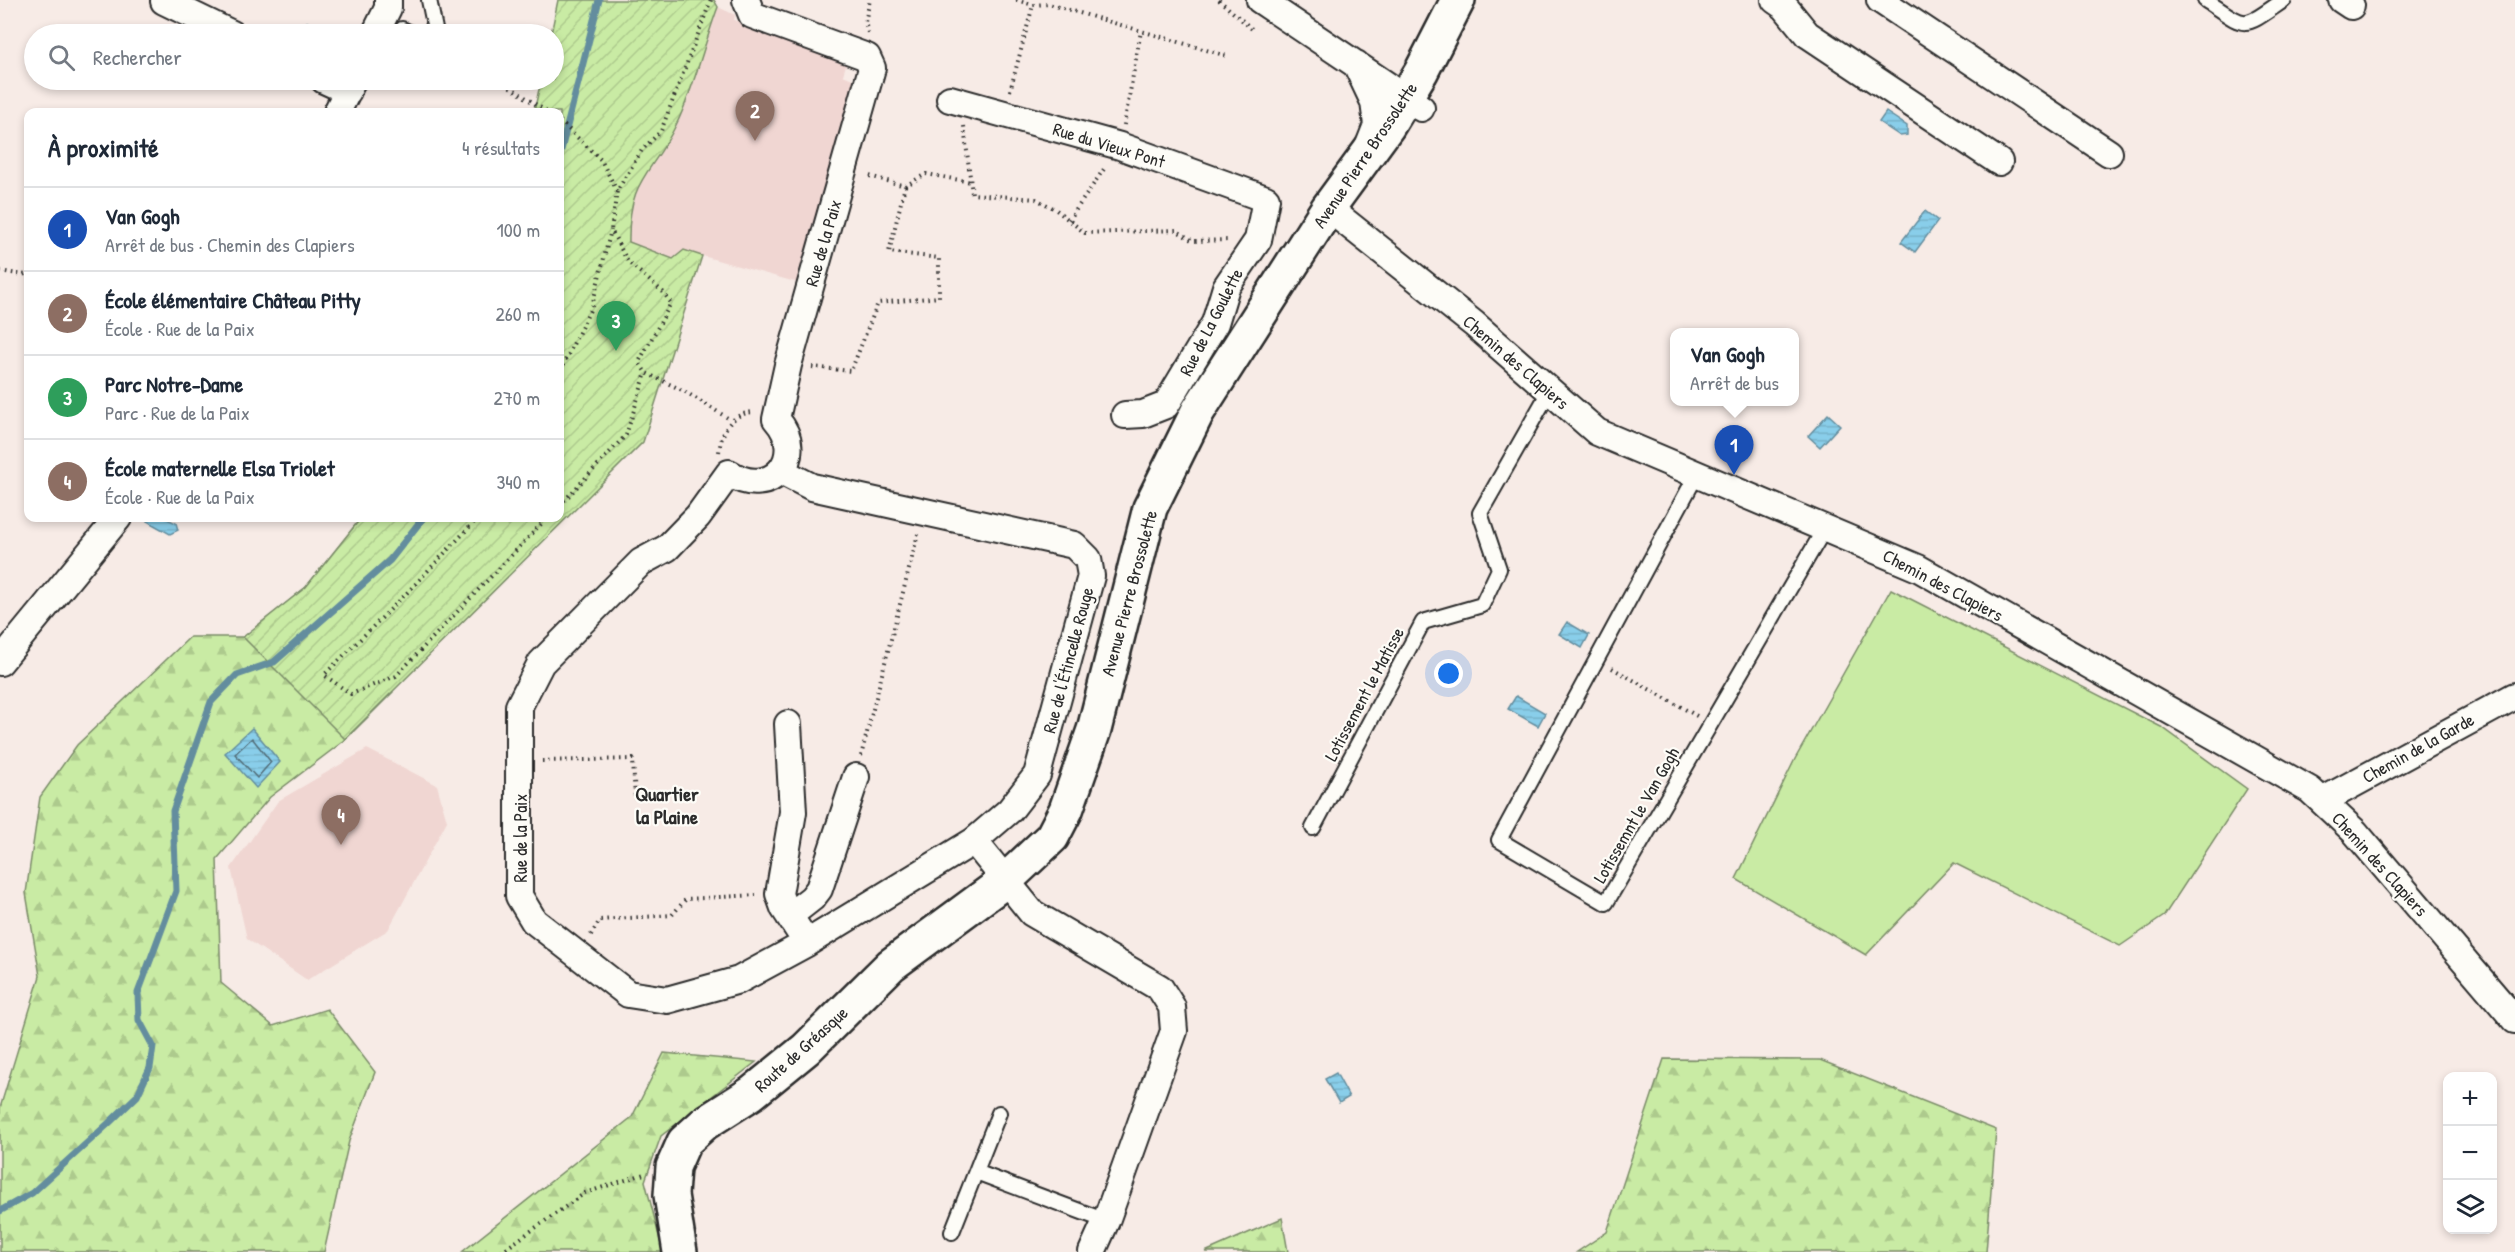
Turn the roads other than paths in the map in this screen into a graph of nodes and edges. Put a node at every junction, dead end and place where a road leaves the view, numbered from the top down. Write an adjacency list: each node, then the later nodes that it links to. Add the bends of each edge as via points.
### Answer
1 (388, 0): 12 (street)
2 (429, 0): 13 (lane)
3 (746, 0): 24 (street, Rue de la Paix, via 752,15 867,57 872,68 788,365 776,419 788,438 789,449)
4 (1260, 0): 14 (street)
5 (1467, 0): 16 (street, Avenue Pierre Brossolette, via 1437,80)
6 (1775, 0): 19 (street, via 1807,34)
7 (1880, 0): 17 (street)
8 (2205, 0): 9 (lane, via 2241,24 2250,23)
9 (2284, 0)
10 (164, 2): 11 (street)
11 (211, 24)
12 (380, 24)
13 (434, 24)
14 (1356, 64): 16 (street); 18 (street, via 1374,102 1377,125)
15 (955, 101): 20 (street, Rue du Vieux Pont, via 1120,146)
16 (1413, 102): 18 (street, Avenue Pierre Brossolette, via 1388,126); 21 (street, Avenue Pierre Brossolette, via 1380,172)
17 (2109, 153)
18 (1365, 158): 21 (street, Avenue Pierre Brossolette)
19 (1999, 162)
20 (1266, 199): 23 (street, Rue de La Goulette, via 1258,240 1226,287 1215,323 1166,405 1143,414)
21 (1335, 213): 22 (street, Chemin des Clapiers); 35 (street, Avenue Pierre Brossolette, via 1266,306 1198,411 1150,508 1094,730 1066,810 1052,837)
22 (1550, 390): 25 (street, Chemin des Clapiers, via 1597,432); 33 (lane, Lotissement le Matisse, via 1480,513 1499,570 1482,605 1423,622)
23 (1125, 415)
24 (781, 471): 34 (street, Rue de l'Étincelle Rouge, via 812,487 1074,545 1088,558 1091,576 1037,776 1010,810); 37 (street, Rue de la Paix, via 772,478 750,483 729,473 698,516 667,548 641,562 541,663 519,706 519,896 534,921 628,994 667,1000 739,980)
25 (1697, 474): 27 (street, Chemin des Clapiers); 27 (lane, Lotissemnt le Van Gogh, via 1499,840 1606,903)
26 (115, 522): 28 (street)
27 (1825, 528): 32 (street, Chemin des Clapiers, via 1918,568 2310,790)
28 (0, 662)
29 (2515, 696): 32 (street, Chemin de la Garde)
30 (788, 724): 36 (street, via 793,812)
31 (856, 777): 36 (street, via 819,889 812,898)
32 (2322, 801): 38 (street, Chemin des Clapiers, via 2355,831)
33 (1313, 828)
34 (974, 842): 35 (street); 37 (street, Rue de la Paix)
35 (1005, 881): 41 (street, via 1032,913 1160,988 1172,1007 1174,1031); 43 (street, Route de Gréasque, via 891,965 806,1049 684,1142 673,1167 671,1195)
36 (784, 905): 37 (street)
37 (807, 943)
38 (2515, 1020)
39 (999, 1113): 40 (lane)
40 (976, 1172): 41 (lane); 42 (lane)
41 (1106, 1221): 44 (street)
42 (952, 1232)
43 (680, 1252)
44 (1092, 1252)

